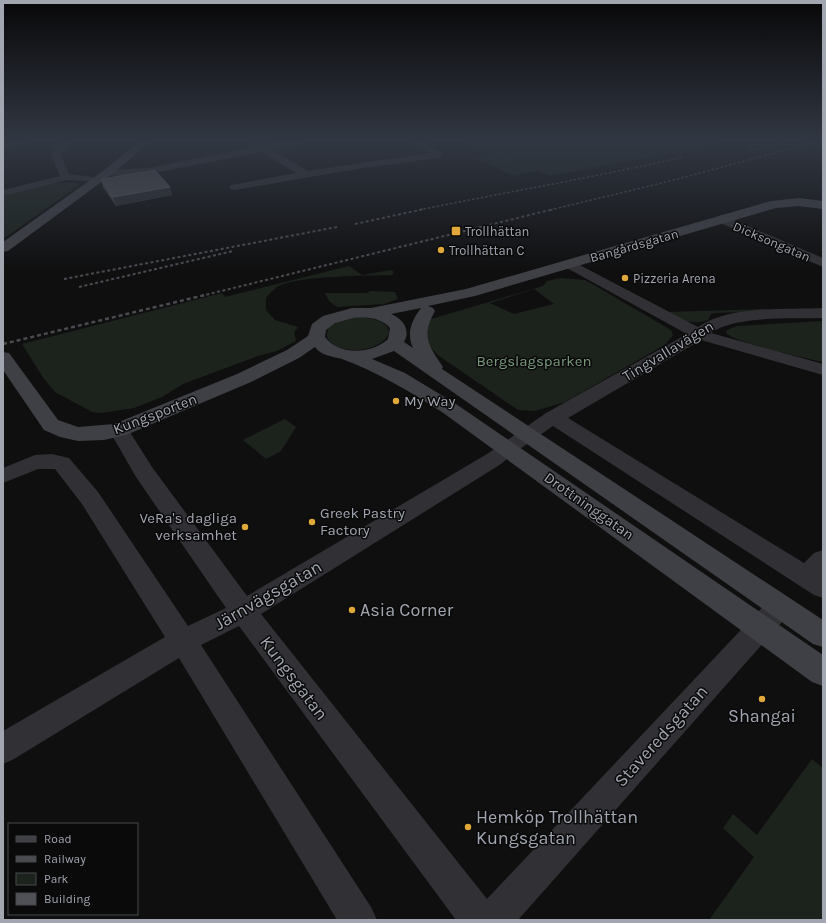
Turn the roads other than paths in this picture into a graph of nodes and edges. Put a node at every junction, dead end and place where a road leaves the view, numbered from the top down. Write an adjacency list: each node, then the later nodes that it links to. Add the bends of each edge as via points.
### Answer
1 (35, 185): 5 (street)
2 (89, 185): 8 (street)
3 (250, 185): 4 (street)
4 (235, 188)
5 (3, 193)
6 (823, 205): 7 (street, Bangårdsgatan, via 783,203)
7 (722, 220): 9 (street, Dicksongatan); 10 (street, Bangårdsgatan)
8 (3, 248)
9 (823, 263)
10 (570, 264): 11 (street, Bangårdsgatan); 16 (street)
11 (446, 299): 12 (street, Kungsporten); 13 (street)
12 (427, 311): 15 (street, Kungsporten); 21 (street, via 419,322 417,334 423,352)
13 (372, 313): 15 (street, Drottninggatan, via 387,318); 17 (street, via 352,313 333,317 320,325)
14 (823, 313): 16 (street, Tingvallavägen, via 736,317 713,324)
15 (395, 334): 18 (street, Kungsporten, via 386,348 376,353); 21 (street, Drottninggatan)
16 (698, 334): 20 (street); 23 (street, Tingvallavägen)
17 (316, 338): 18 (street, Drottninggatan, via 323,348); 22 (street, Kungsporten, via 293,354)
18 (340, 354): 22 (street, Kungsporten); 26 (street, Drottninggatan, via 398,376)
19 (3, 357): 24 (street, Kungsporten, via 51,425 78,434 104,434)
20 (823, 370)
21 (440, 376): 25 (street, Drottninggatan)
22 (244, 378): 24 (street, Kungsporten)
23 (554, 417): 25 (street, Tingvallavägen); 28 (street)
24 (119, 430): 29 (street, Kungsgatan, via 144,472)
25 (527, 434): 26 (street, Järnvägsgatan); 30 (street, Drottninggatan)
26 (507, 448): 29 (street, Järnvägsgatan, via 494,459); 30 (street, Drottninggatan)
27 (3, 476): 32 (street, via 35,462 62,463 90,498)
28 (817, 575)
29 (243, 612): 32 (street, Järnvägsgatan); 36 (street, Kungsgatan)
30 (770, 617): 31 (street, Drottninggatan); 33 (street, Drottninggatan); 37 (street, Staveredsgatan)
31 (823, 635)
32 (183, 641): 34 (street, Järnvägsgatan); 35 (street)
33 (823, 672)
34 (3, 748)
35 (358, 920)
36 (479, 920)
37 (493, 920)

